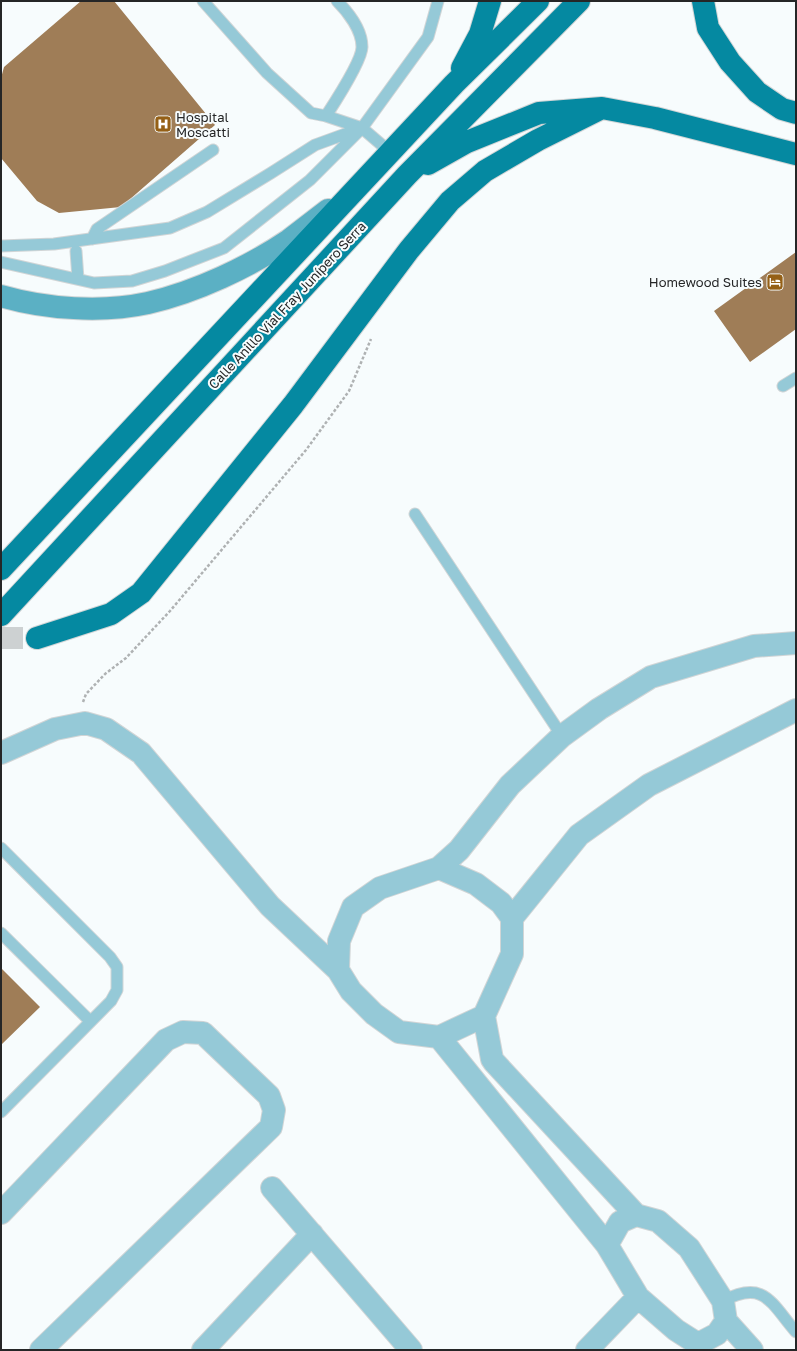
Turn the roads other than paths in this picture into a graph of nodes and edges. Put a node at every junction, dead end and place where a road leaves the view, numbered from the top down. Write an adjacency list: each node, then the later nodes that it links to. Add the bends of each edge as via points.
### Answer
1 (203, 1): 11 (lane, via 267,73 312,113)
2 (337, 1): 11 (lane, via 347,10 357,29 362,47 350,76)
3 (438, 1): 12 (lane, via 428,37)
4 (490, 1): 8 (highway, via 480,34)
5 (579, 1): 16 (highway, Calle Anillo Vial Fray Junípero Serra)
6 (703, 1): 10 (highway, via 708,28 730,62 757,92 782,108)
7 (533, 6): 8 (highway)
8 (454, 84): 14 (highway)
9 (602, 108): 15 (highway, via 655,118); 16 (highway, via 539,113 467,142); 29 (highway, via 538,140 485,171 450,201 409,250 293,405 141,593 111,614)
10 (796, 113)
11 (326, 116): 12 (lane)
12 (362, 128): 14 (lane); 18 (lane, via 314,145 207,212 170,228); 22 (lane, via 310,180 224,248 132,281 94,283)
13 (213, 150): 18 (lane, via 97,229)
14 (390, 152): 17 (highway)
15 (796, 154)
16 (407, 176): 28 (highway, Calle Anillo Vial Fray Junípero Serra)
17 (354, 190): 23 (main road, via 288,240 243,267 201,286 148,303 96,309 30,304); 27 (highway)
18 (92, 239): 19 (lane, via 54,244)
19 (1, 246)
20 (76, 251): 22 (lane)
21 (1, 262): 22 (lane)
22 (78, 280)
23 (1, 296)
24 (796, 378): 25 (lane)
25 (783, 386)
26 (415, 514): 32 (lane)
27 (1, 569)
28 (1, 615)
29 (37, 638)
30 (796, 644): 32 (street, via 754,646 651,677 599,709)
31 (796, 710): 36 (street, via 649,785 579,835)
32 (562, 736): 35 (street, via 510,785 458,850)
33 (1, 753): 38 (street, via 54,729 85,724 106,729 141,753 270,906)
34 (1, 848): 40 (lane, via 117,967 117,990 111,1001)
35 (439, 868): 36 (street, via 476,884 501,903); 38 (street, via 380,888 353,908 339,941)
36 (512, 918): 39 (street, via 512,954)
37 (1, 933): 40 (lane)
38 (338, 970): 41 (street, via 355,995 374,1014 399,1032)
39 (484, 1016): 41 (street); 45 (street, via 494,1062)
40 (90, 1021): 42 (lane)
41 (439, 1037): 47 (street)
42 (1, 1112)
43 (272, 1188): 46 (street)
44 (1, 1213): 52 (street, via 166,1040 184,1032 203,1033 269,1096 274,1110 271,1127)
45 (636, 1215): 47 (street, via 620,1222); 49 (street, via 658,1221 689,1248)
46 (312, 1234): 53 (street); 54 (street)
47 (607, 1245): 48 (street)
48 (638, 1297): 51 (street, via 676,1330); 55 (street)
49 (725, 1311): 50 (lane, via 737,1293 752,1291 764,1295); 51 (street, via 717,1334); 56 (street)
50 (796, 1332)
51 (701, 1347)
52 (41, 1350)
53 (203, 1350)
54 (411, 1350)
55 (587, 1350)
56 (752, 1350)

